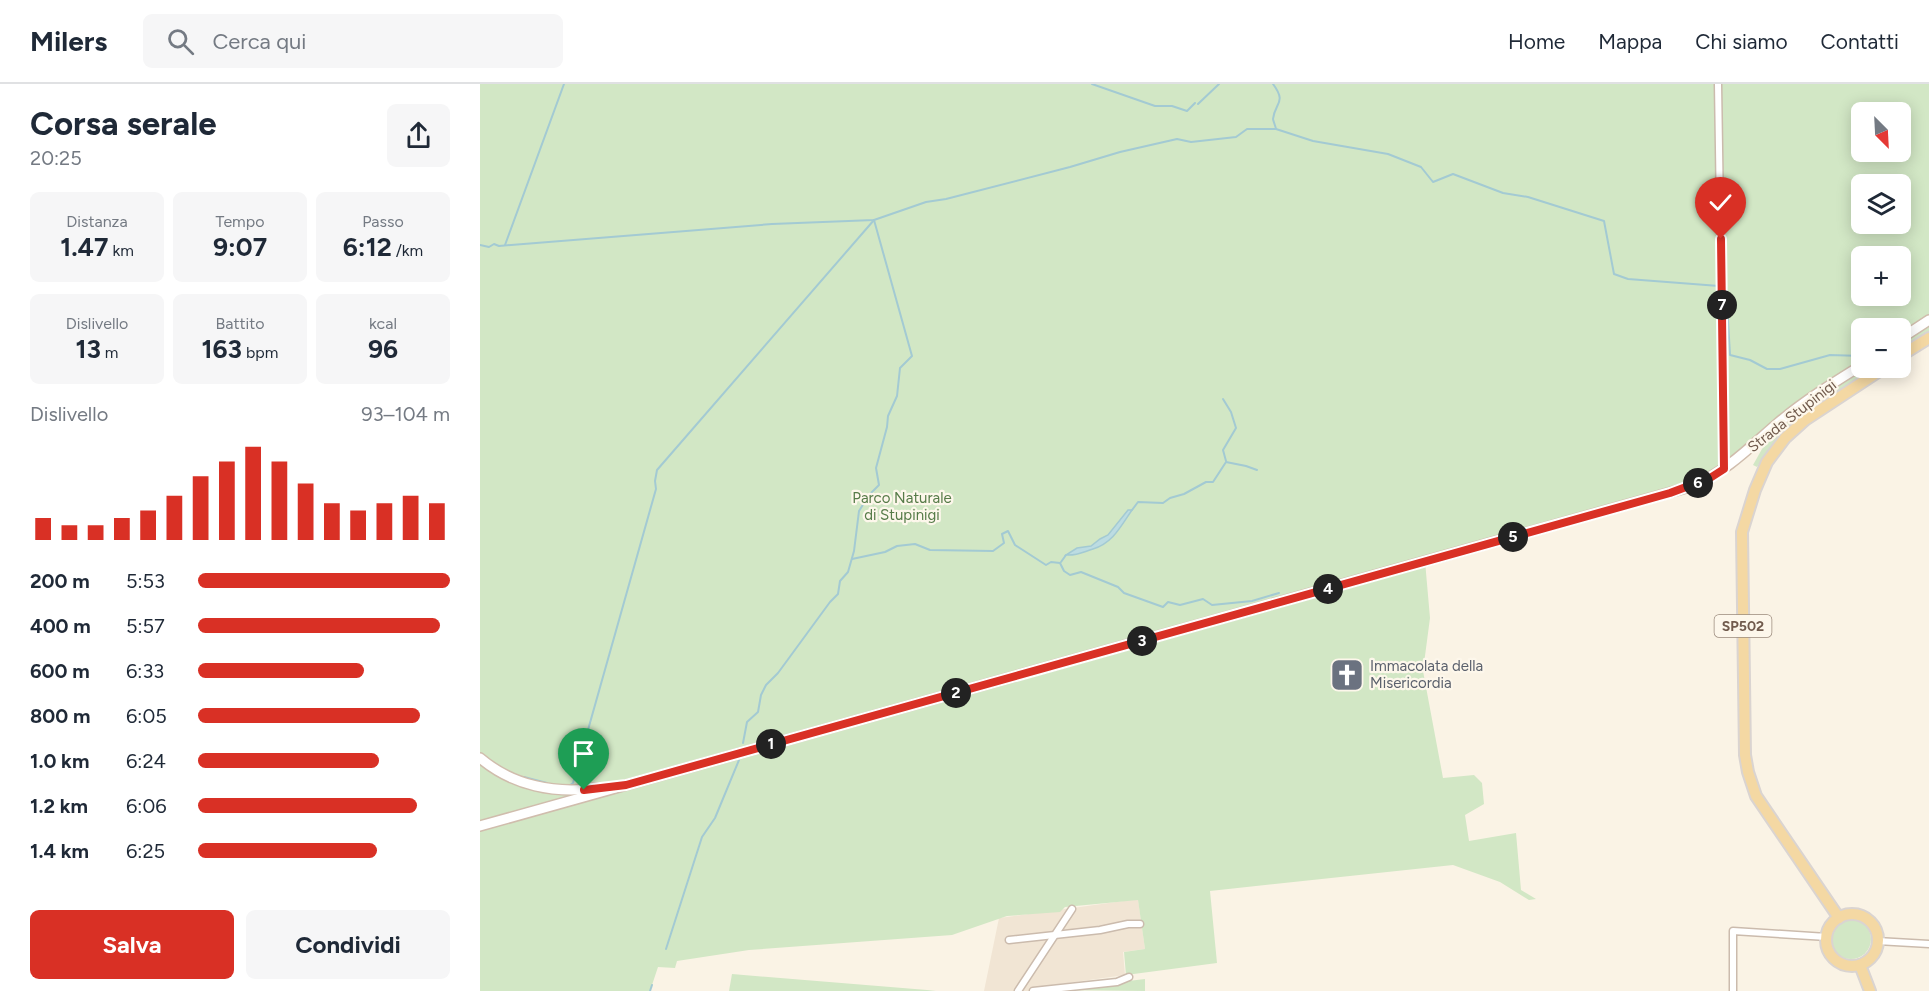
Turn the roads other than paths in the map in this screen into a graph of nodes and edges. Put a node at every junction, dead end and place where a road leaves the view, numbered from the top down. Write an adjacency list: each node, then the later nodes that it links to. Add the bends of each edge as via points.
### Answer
1 (1718, 84): 8 (street, Strada Stupinigi)
2 (1929, 321): 3 (main road)
3 (1911, 332)
4 (1929, 338): 5 (main road)
5 (1911, 349)
6 (1851, 373): 8 (main road, Strada Stupinigi, via 1778,423)
7 (1869, 378): 17 (main road, SP502, via 1785,438 1767,462 1742,532 1748,772 1756,796)
8 (1724, 469): 11 (main road, Strada Stupinigi, via 1678,490)
9 (480, 758): 10 (main road)
10 (521, 782): 12 (main road, via 548,789); 14 (main road, via 548,796)
11 (626, 785): 12 (main road); 13 (main road)
12 (584, 790): 13 (main road)
13 (578, 799): 14 (main road)
14 (545, 808): 15 (main road)
15 (480, 826)
16 (1072, 909): 19 (street)
17 (1839, 918): 20 (main road); 22 (main road, via 1856,915 1866,919 1874,927)
18 (1140, 924): 19 (street)
19 (1053, 935): 21 (street); 26 (street)
20 (1827, 937): 24 (main road, via 1833,958 1843,964); 28 (street, via 1733,931)
21 (1009, 940)
22 (1878, 941): 23 (street); 24 (main road, via 1873,954)
23 (1929, 944)
24 (1860, 965): 29 (main road)
25 (1129, 977): 27 (street, via 1118,982)
26 (1018, 991)
27 (1033, 991)
28 (1733, 991)
29 (1870, 991)

